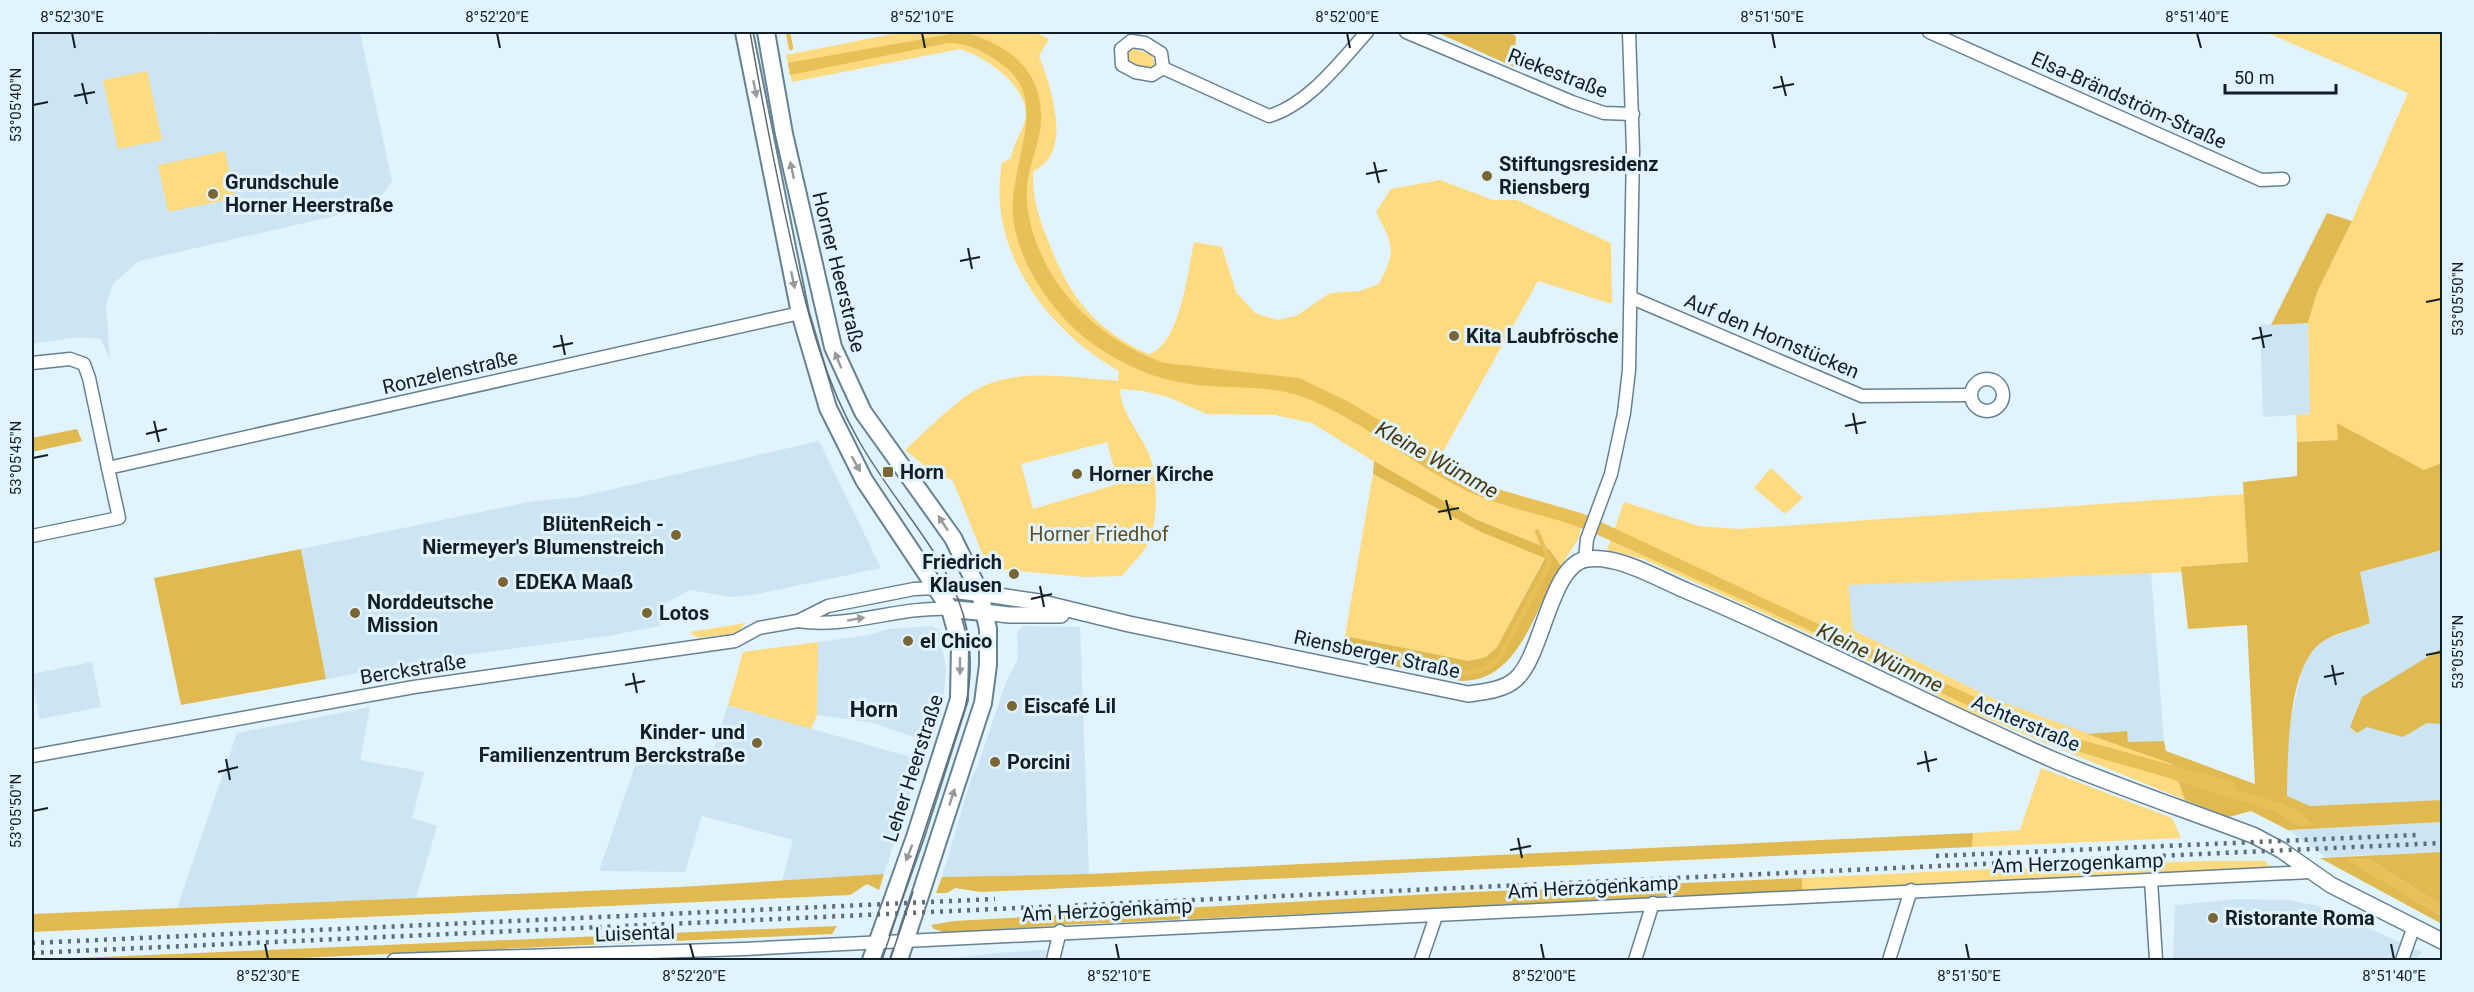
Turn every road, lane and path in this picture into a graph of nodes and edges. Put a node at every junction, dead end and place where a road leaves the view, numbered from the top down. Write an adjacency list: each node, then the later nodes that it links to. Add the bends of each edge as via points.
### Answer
1 (744, 32): 11 (main road, one-way to 11)
2 (766, 32): 18 (main road, Horner Heerstraße, one-way to 2, via 953,538 862,412 833,347 784,134)
3 (1367, 32): 7 (street, via 1302,98 1283,112 1269,116)
4 (1406, 32): 8 (street, Riekestraße, via 1572,102 1604,113)
5 (1629, 32): 8 (street)
6 (1929, 32): 9 (street, Elsa-Brändström-Straße, via 2261,180)
7 (1163, 68)
8 (1633, 114): 10 (street)
9 (2283, 179)
10 (1632, 298): 13 (street, Auf den Hornstücken, via 1862,396); 16 (street, via 1624,413 1611,474 1587,539)
11 (800, 313): 14 (street, Ronzelenstraße); 17 (main road, one-way to 17, via 828,408 850,453)
12 (32, 363): 14 (street, via 70,359 84,364)
13 (1971, 395)
14 (108, 468): 15 (street, via 119,518)
15 (32, 536)
16 (1585, 559): 22 (street, Riensberger Straße, via 1573,565 1562,580 1526,665 1515,680 1484,692 1468,694); 24 (street, Achterstraße, via 1627,566 1774,627 1955,716 2058,761 2255,836)
17 (937, 588): 18 (main road); 19 (main road, Leher Heerstraße); 21 (street, Berckstraße, via 828,606)
18 (980, 594): 20 (main road); 22 (street, Riensberger Straße, via 1039,602)
19 (950, 609): 20 (main road); 21 (street, Berckstraße, one-way to 19, via 822,625 927,608); 33 (main road, Leher Heerstraße, one-way to 33, via 960,645 959,699)
20 (984, 612): 22 (street, Riensberger Straße, via 1050,614); 31 (main road, one-way to 20, via 983,703 988,665)
21 (798, 621): 23 (street, Berckstraße, via 759,628 735,641 414,687)
22 (1130, 624)
23 (32, 756)
24 (2310, 872): 25 (street, Am Herzogenkamp); 29 (street, Achterstraße)
25 (2151, 880): 26 (street, Am Herzogenkamp); 41 (street)
26 (1911, 890): 27 (street, Am Herzogenkamp); 40 (street)
27 (1653, 903): 28 (street, Am Herzogenkamp); 39 (street)
28 (1436, 915): 30 (street, Am Herzogenkamp); 38 (street)
29 (2414, 926): 32 (street, Achterstraße); 42 (street)
30 (1060, 932): 31 (street, Am Herzogenkamp); 37 (street)
31 (905, 941): 33 (street, Am Herzogenkamp); 36 (main road)
32 (2442, 941)
33 (877, 943): 34 (street, Luisental); 35 (main road, Leher Heerstraße)
34 (394, 960)
35 (871, 960)
36 (899, 960)
37 (1053, 960)
38 (1421, 960)
39 (1635, 960)
40 (1889, 960)
41 (2156, 960)
42 (2402, 960)

